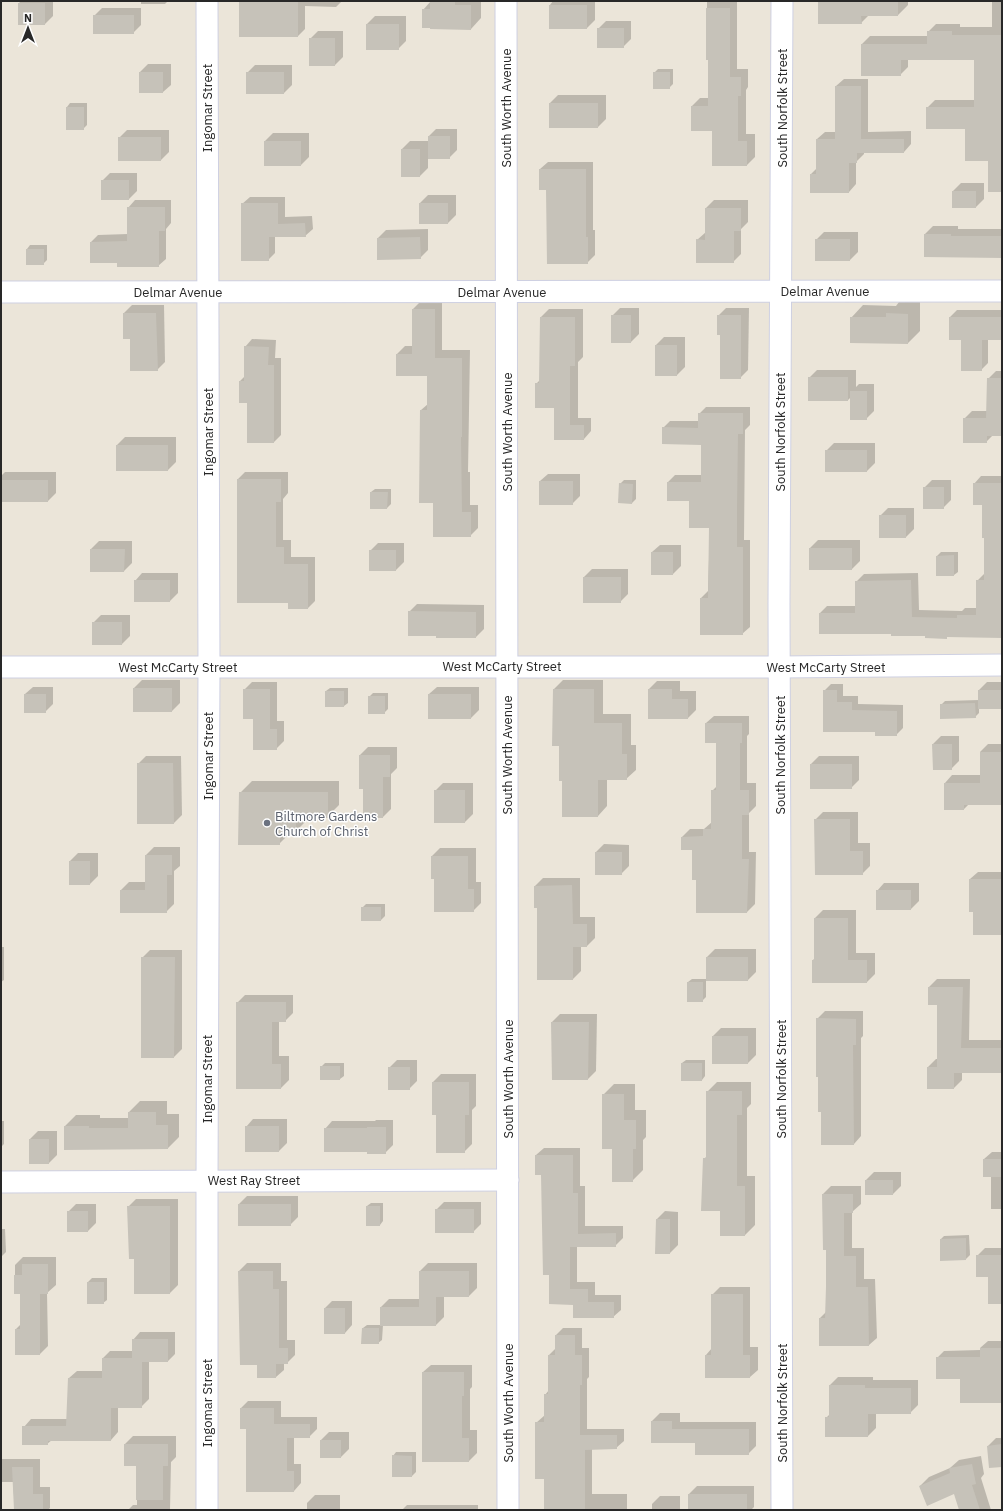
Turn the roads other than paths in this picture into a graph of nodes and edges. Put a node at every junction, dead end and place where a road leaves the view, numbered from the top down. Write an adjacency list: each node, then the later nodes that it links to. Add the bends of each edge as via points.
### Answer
1 (207, 1): 7 (street, Ingomar Street)
2 (506, 1): 8 (street, South Worth Avenue)
3 (782, 1): 4 (street, South Norfolk Street)
4 (781, 291): 5 (street, Delmar Avenue); 8 (street, Delmar Avenue); 12 (street, South Norfolk Street)
5 (1002, 291)
6 (1, 292): 7 (street, Delmar Avenue)
7 (208, 292): 8 (street, Delmar Avenue); 11 (street, Ingomar Street)
8 (506, 292): 10 (street, South Worth Avenue)
9 (1002, 665): 12 (street, West McCarty Street)
10 (507, 666): 11 (street, West McCarty Street); 12 (street, West McCarty Street); 15 (street, South Worth Avenue)
11 (209, 667): 13 (street, West McCarty Street); 14 (street, Ingomar Street)
12 (779, 667): 19 (street, South Norfolk Street)
13 (1, 668)
14 (207, 1180): 15 (street, West Ray Street); 16 (street, West Ray Street); 17 (street, Ingomar Street)
15 (508, 1180): 18 (street, South Worth Avenue)
16 (1, 1182)
17 (207, 1510)
18 (508, 1510)
19 (782, 1510)

